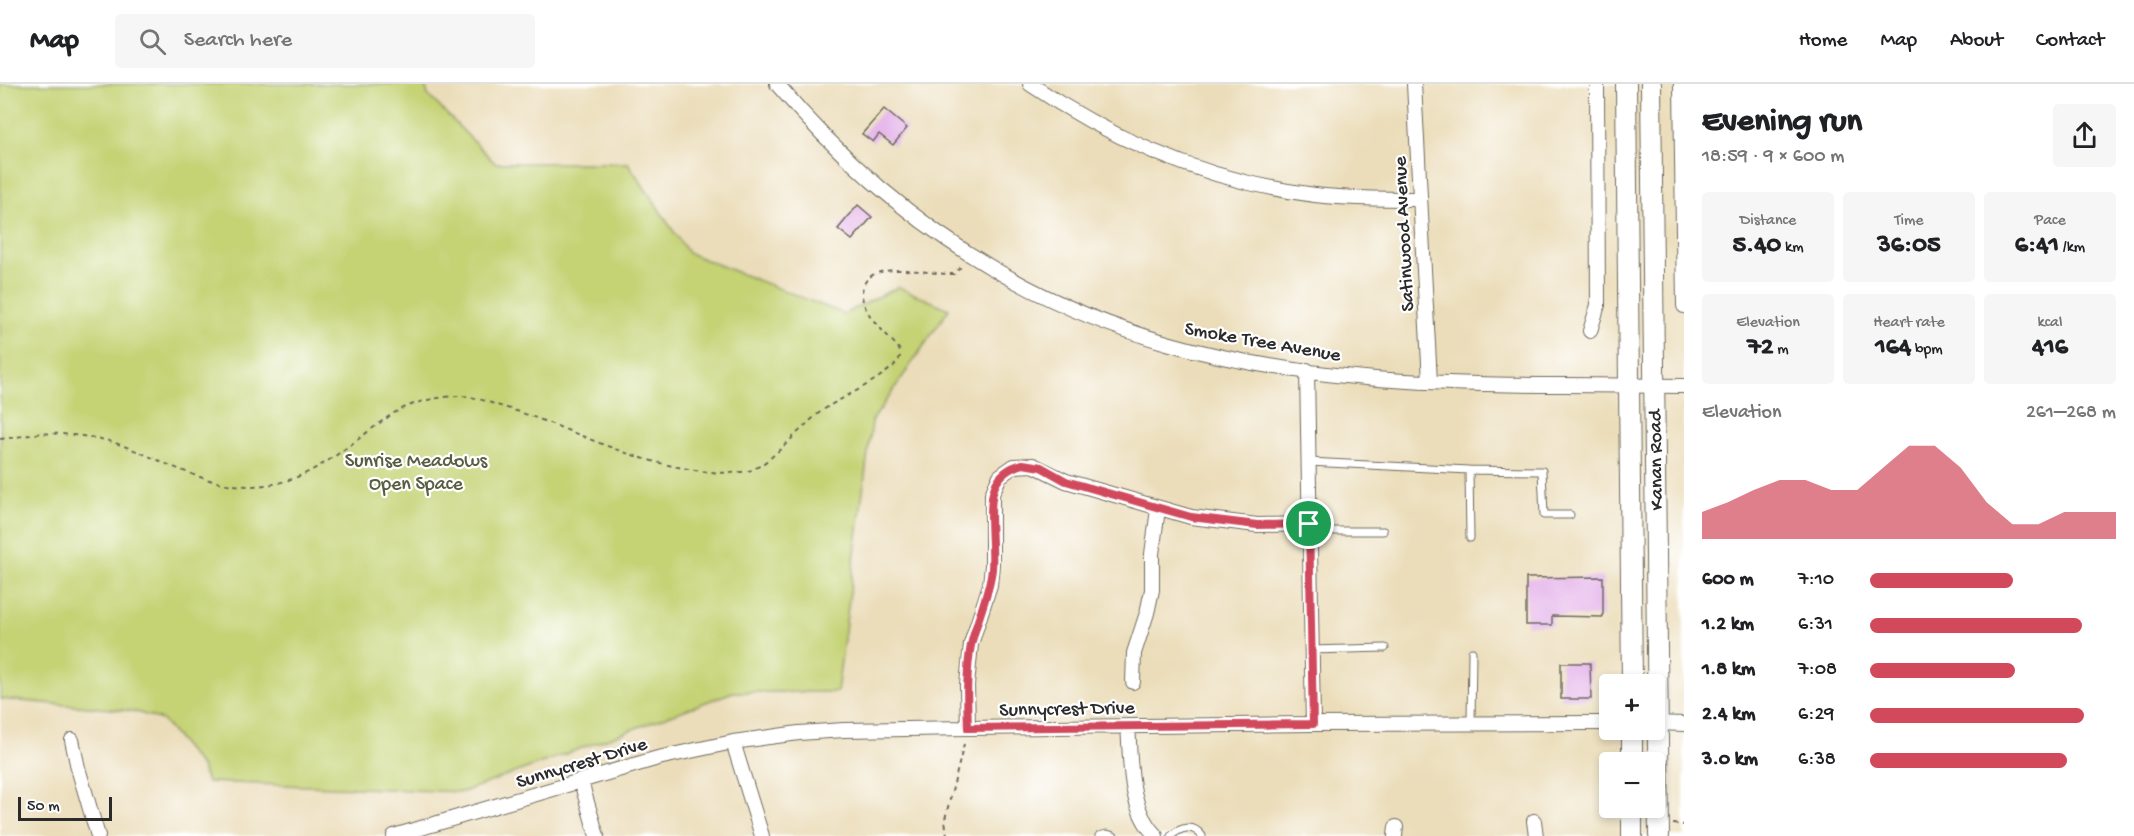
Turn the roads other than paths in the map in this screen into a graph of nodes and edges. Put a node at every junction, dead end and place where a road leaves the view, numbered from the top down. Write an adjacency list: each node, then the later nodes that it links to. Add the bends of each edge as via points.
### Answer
1 (777, 84): 11 (street, Smoke Tree Avenue, via 811,124 874,185 921,222 1032,290 1120,328 1213,355)
2 (1030, 84): 8 (street, via 1115,136 1211,174 1316,195)
3 (1414, 84): 8 (street, Satinwood Avenue)
4 (1597, 84): 10 (street, via 1598,305)
5 (1626, 84): 13 (main road, Kanan Road)
6 (1651, 84): 14 (main road, Kanan Road)
7 (1681, 84): 9 (street)
8 (1420, 199): 12 (street, Satinwood Avenue)
9 (1684, 306)
10 (1590, 331)
11 (1307, 370): 12 (street, Smoke Tree Avenue); 16 (street)
12 (1430, 382): 13 (street, Smoke Tree Avenue)
13 (1629, 385): 14 (street, Smoke Tree Avenue); 26 (main road, Kanan Road)
14 (1653, 386): 15 (street, Smoke Tree Avenue); 27 (main road, Kanan Road)
15 (1684, 386)
16 (1308, 462): 17 (lane); 20 (street)
17 (1469, 470): 19 (lane, via 1542,471 1544,515); 22 (lane)
18 (1158, 509): 20 (street, via 1227,523); 28 (street, via 1152,590 1134,653); 35 (street, via 1066,481 1033,465 1014,466 1004,474 992,494 990,585 970,654)
19 (1570, 515)
20 (1309, 528): 21 (lane); 24 (street)
21 (1383, 531)
22 (1470, 538)
23 (1384, 648): 24 (lane)
24 (1311, 650): 33 (street)
25 (1472, 652): 29 (lane)
26 (1632, 674)
27 (1655, 674)
28 (1133, 682)
29 (1471, 723): 30 (street, Sunnycrest Drive); 33 (street, Sunnycrest Drive)
30 (1599, 723)
31 (1665, 723): 32 (street)
32 (1684, 723)
33 (1313, 724): 34 (street, Sunnycrest Drive)
34 (1128, 726): 35 (street, Sunnycrest Drive); 49 (street, via 1135,798 1142,819)
35 (968, 728): 38 (street, Sunnycrest Drive, via 844,730)
36 (72, 740): 43 (street)
37 (1656, 740): 54 (main road, Kanan Road)
38 (733, 742): 39 (street, Sunnycrest Drive, via 658,758); 46 (street)
39 (580, 782): 42 (street, Sunnycrest Drive); 45 (street)
40 (1632, 818): 53 (main road)
41 (1534, 821): 52 (street)
42 (431, 831): 44 (street, Sunnycrest Drive)
43 (98, 836)
44 (394, 836)
45 (597, 836)
46 (762, 836)
47 (1099, 836): 48 (lane)
48 (1114, 836)
49 (1154, 836)
50 (1171, 836): 51 (lane, via 1189,827)
51 (1202, 836)
52 (1536, 836)
53 (1632, 836)
54 (1659, 836)

